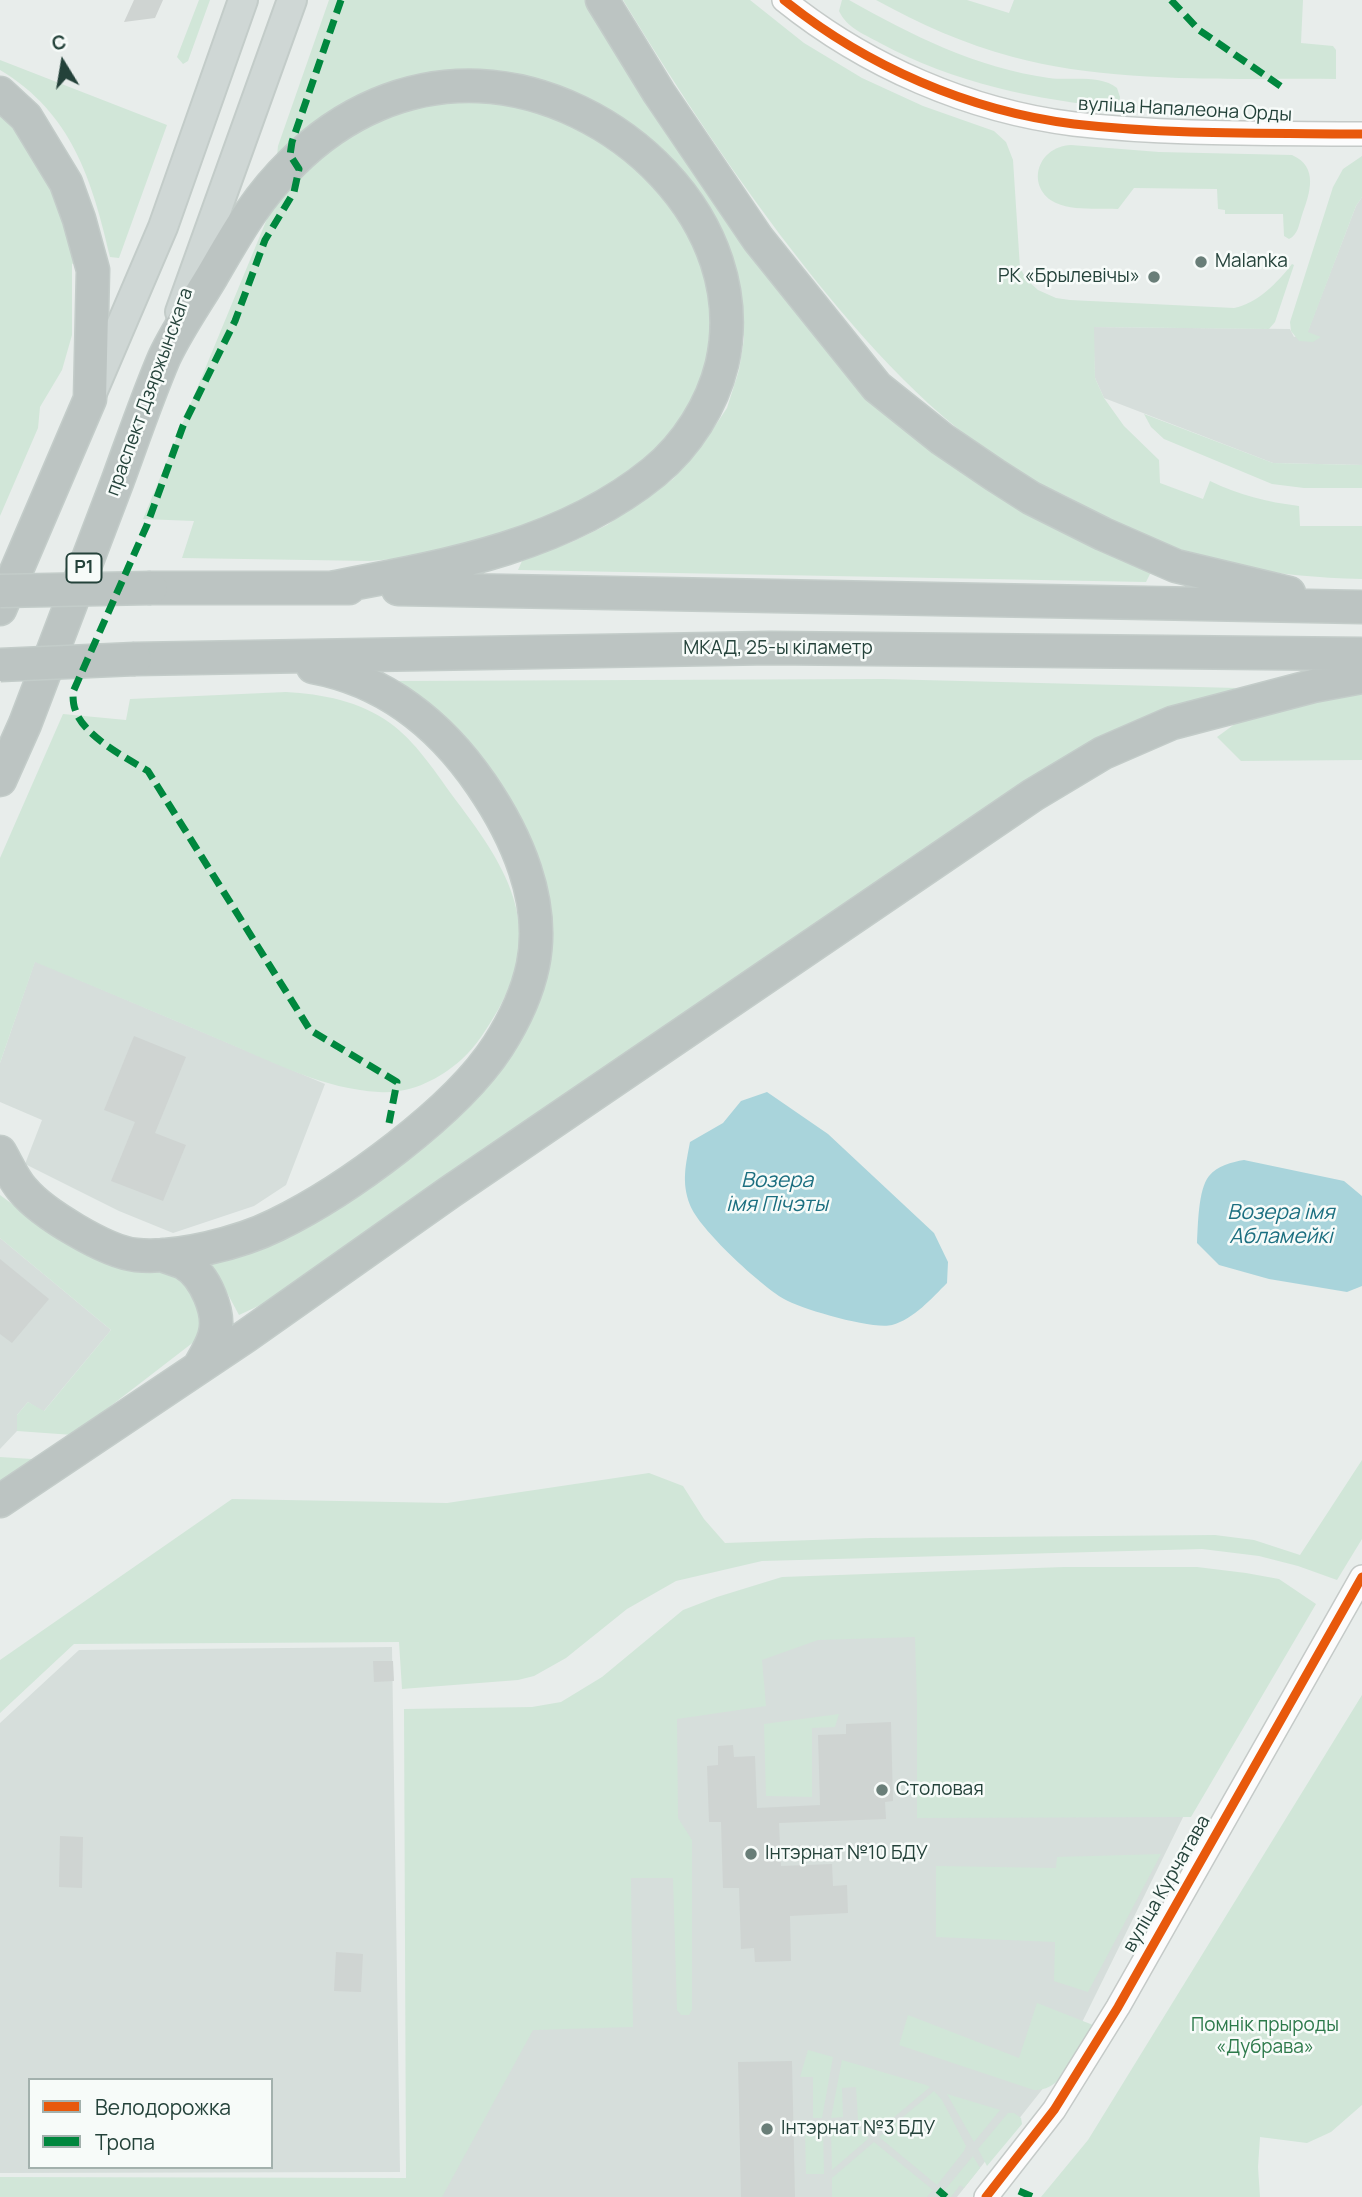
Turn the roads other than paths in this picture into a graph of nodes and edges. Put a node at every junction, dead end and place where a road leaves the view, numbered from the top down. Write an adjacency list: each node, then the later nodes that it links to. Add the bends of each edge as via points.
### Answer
1 (243, 0): 8 (main road, via 163,227)
2 (292, 0): 7 (main road, праспект Дзяржынскага / Р1)
3 (602, 0): 11 (highway, via 751,229 877,387 995,475 1103,534 1176,566)
4 (784, 0): 6 (street, вуліца Напалеона Орды, via 835,37 892,68 950,93 1019,114 1160,131)
5 (0, 93): 8 (highway, via 26,117 46,147 79,219 93,270)
6 (1362, 134)
7 (165, 355): 9 (highway, via 255,203 293,162 358,112 415,92 480,86 567,106 643,154 695,214 723,276 726,347 706,407 684,442 656,471 621,496 518,546 446,566); 17 (highway, праспект Дзяржынскага / Р1)
8 (90, 399): 12 (highway)
9 (330, 588): 10 (highway, bridge); 11 (highway)
10 (0, 591)
11 (1355, 607)
12 (0, 609)
13 (1362, 654): 14 (highway, МКАД, 25-ы кіламетр, via 771,648)
14 (256, 657): 15 (highway, МКАД, 25-ы кіламетр, bridge); 19 (highway, via 361,680 411,708 461,757 517,846 534,915 533,963 515,1016 497,1047 477,1073 413,1134 336,1191 274,1226 209,1248)
15 (0, 664)
16 (1362, 677): 20 (highway, via 1172,723 1103,753 805,948)
17 (0, 780)
18 (0, 1152): 19 (highway, via 23,1190 81,1235 134,1255)
19 (163, 1255): 20 (highway, via 196,1273 216,1317 215,1336)
20 (199, 1367): 21 (highway)
21 (0, 1501)
22 (1362, 1577): 23 (street, вуліца Курчатава, via 1118,2007 1055,2110)
23 (986, 2197)

